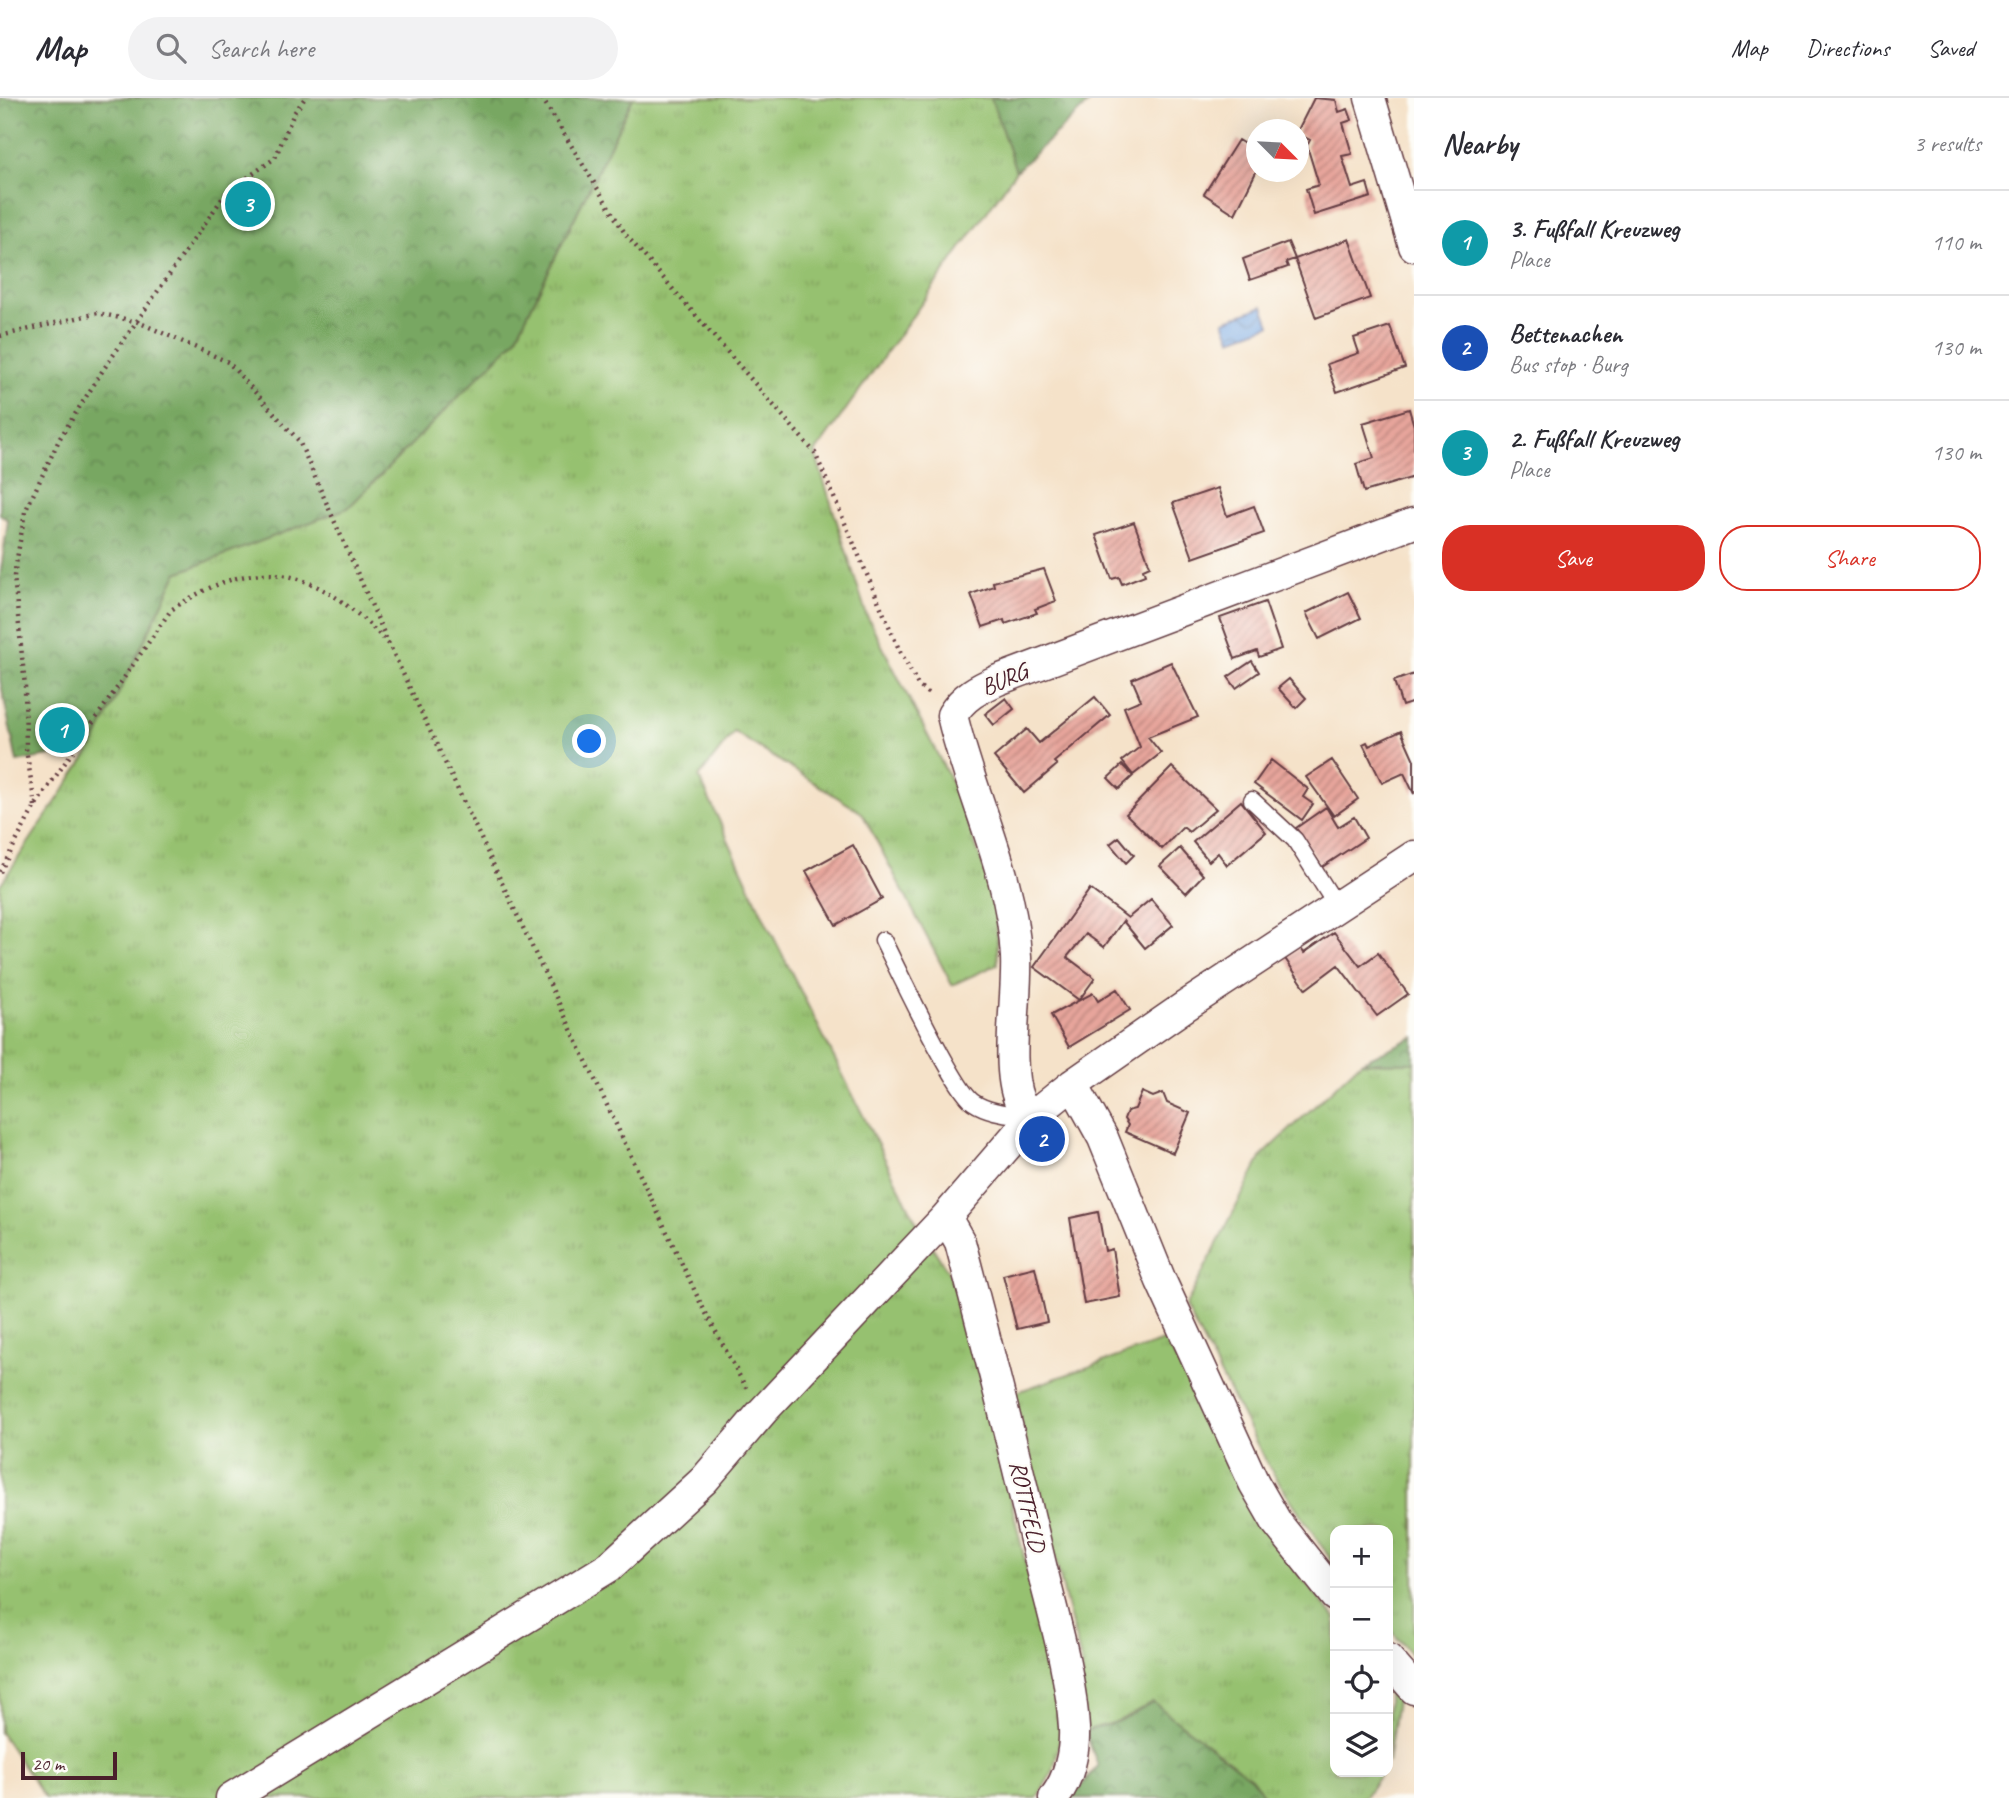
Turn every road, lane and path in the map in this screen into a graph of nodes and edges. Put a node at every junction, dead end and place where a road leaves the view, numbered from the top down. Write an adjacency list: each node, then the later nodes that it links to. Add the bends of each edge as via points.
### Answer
1 (305, 98): 5 (path, via 275,158 226,193)
2 (542, 98): 9 (path, via 626,235 815,453 898,647 918,685)
3 (1370, 98): 4 (street)
4 (1414, 246)
5 (138, 322): 6 (path, via 98,313); 8 (path, via 228,362 299,442); 11 (path, via 60,439 25,512 15,576 26,748)
6 (0, 336)
7 (1414, 523): 9 (street, BURG, via 998,680 972,693)
8 (389, 644): 11 (path, via 358,611 328,591 282,573 237,576 204,587 171,610); 19 (path, via 700,1302 742,1383)
9 (952, 715): 17 (street, via 1003,873 1016,955 1014,1082 1020,1102)
10 (1252, 800): 14 (lane, via 1295,840)
11 (35, 806): 13 (path)
12 (1414, 856): 14 (street)
13 (0, 872)
14 (1336, 905): 16 (street)
15 (883, 940): 17 (lane, via 971,1101 997,1112)
16 (1073, 1084): 17 (street); 20 (street, via 1102,1138 1161,1282 1254,1483 1277,1523)
17 (1032, 1117): 18 (street)
18 (946, 1217): 19 (street); 24 (street, ROTTFELD, via 960,1242 1000,1392 1065,1667 1074,1728 1072,1760)
19 (763, 1411): 23 (street, via 704,1480 609,1567)
20 (1330, 1590)
21 (1393, 1665): 22 (street)
22 (1414, 1689)
23 (231, 1798)
24 (1054, 1798)

